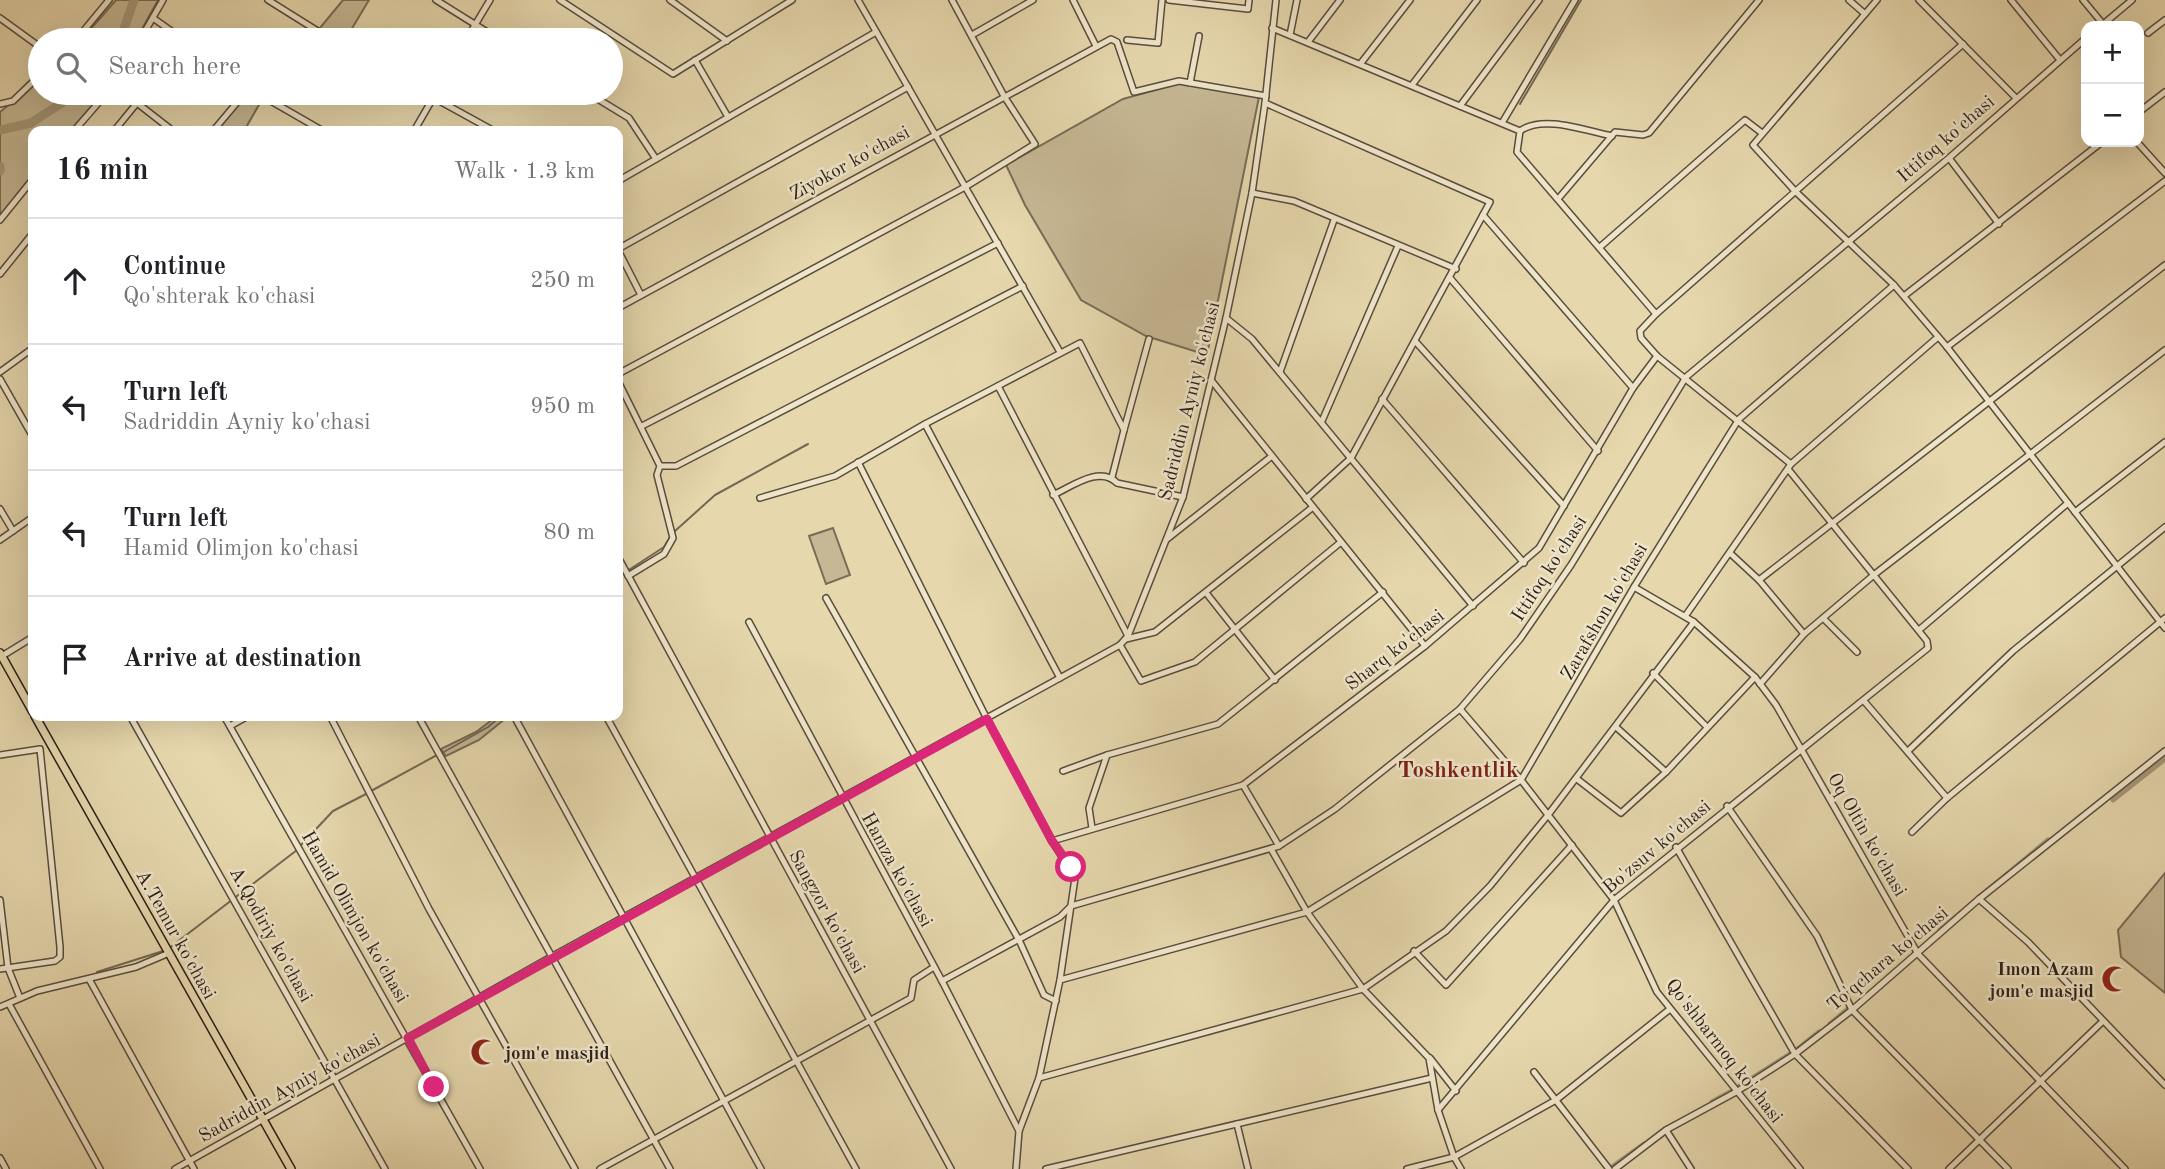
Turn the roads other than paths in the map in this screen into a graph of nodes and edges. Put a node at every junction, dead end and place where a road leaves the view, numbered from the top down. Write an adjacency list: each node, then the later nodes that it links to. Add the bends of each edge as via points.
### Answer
1 (109, 0): 39 (street)
2 (163, 0): 34 (street)
3 (268, 0): 42 (street)
4 (436, 0): 38 (street)
5 (489, 0): 38 (street)
6 (560, 0): 45 (street)
7 (670, 0): 55 (street)
8 (776, 0): 31 (street)
9 (792, 0): 31 (street)
10 (858, 0): 47 (street)
11 (952, 0): 49 (street)
12 (1033, 0): 49 (street)
13 (1073, 0): 59 (street)
14 (1162, 0): 53 (street, via 1158,43)
15 (1170, 0): 16 (street, via 1248,9)
16 (1249, 0)
17 (1276, 0): 46 (street, Sadriddin Ayniy ko'chasi)
18 (1297, 0): 50 (street)
19 (1340, 0): 56 (street)
20 (1410, 0): 62 (street)
21 (1477, 0): 64 (street)
22 (1539, 0): 81 (street)
23 (1575, 0): 84 (street)
24 (1759, 0): 95 (street, via 1647,135 1617,131)
25 (1849, 0): 32 (street)
26 (1877, 0): 32 (street)
27 (1919, 0): 58 (street)
28 (2011, 0): 61 (street)
29 (2082, 0): 36 (street)
30 (2132, 0): 37 (street)
31 (783, 6): 55 (street)
32 (1865, 14): 94 (street)
33 (0, 18): 52 (street)
34 (153, 18): 40 (street); 41 (street)
35 (2165, 20): 48 (street)
36 (2099, 21)
37 (2107, 21)
38 (475, 25): 43 (street); 44 (street)
39 (86, 28)
40 (147, 28)
41 (167, 28)
42 (313, 28)
43 (473, 28)
44 (480, 28)
45 (603, 28)
46 (1272, 28): 50 (street); 69 (street, Sadriddin Ayniy ko'chasi)
47 (876, 32): 66 (street); 83 (street)
48 (2148, 33)
49 (972, 35): 68 (street)
50 (1290, 35): 56 (street)
51 (1199, 36): 63 (street)
52 (28, 38)
53 (1127, 40)
54 (623, 41): 60 (street, via 673,74)
55 (727, 41): 60 (street)
56 (1308, 42): 62 (street)
57 (2081, 42): 61 (street, Ittifoq ko'chasi)
58 (1963, 44): 70 (street); 105 (street)
59 (1096, 46): 63 (street, via 1111,39 1116,42 1134,92 1179,81); 68 (street, Ziyokor ko'chasi)
60 (695, 60): 83 (street)
61 (2060, 60): 70 (street, Ittifoq ko'chasi)
62 (1361, 63): 64 (street)
63 (1190, 83): 69 (street)
64 (1412, 85): 81 (street)
65 (28, 87): 72 (street, via 13,101)
66 (908, 87): 93 (street); 116 (street)
67 (2165, 92): 82 (street)
68 (1004, 96): 93 (street, Ziyokor ko'chasi); 104 (street, via 1035,145)
69 (1266, 96): 71 (street, Sadriddin Ayniy ko'chasi)
70 (2016, 98): 98 (street, Ittifoq ko'chasi)
71 (1265, 103): 106 (street, Sadriddin Ayniy ko'chasi); 108 (street, via 1490,202)
72 (0, 104)
73 (97, 105): 85 (street)
74 (135, 105): 86 (street)
75 (140, 105): 87 (street)
76 (234, 105): 88 (street)
77 (278, 105): 89 (street)
78 (429, 105): 90 (street)
79 (451, 105): 91 (street)
80 (608, 105): 99 (street, via 629,118)
81 (1460, 106): 84 (street)
82 (2144, 109)
83 (728, 117): 99 (street)
84 (1502, 123): 92 (street)
85 (78, 126)
86 (118, 126)
87 (167, 126)
88 (217, 126)
89 (314, 126)
90 (417, 126)
91 (486, 126)
92 (1520, 131): 95 (street, via 1542,123); 107 (street, via 1517,152)
93 (935, 133): 104 (street); 125 (street, Ziyokor ko'chasi)
94 (1762, 133): 105 (street, via 1753,145); 117 (street, via 1745,120)
95 (1612, 136): 107 (street)
96 (2096, 147): 111 (street)
97 (2142, 147): 100 (street)
98 (1949, 158): 111 (street); 113 (street, Ittifoq ko'chasi)
99 (656, 159): 101 (street)
100 (2165, 173)
101 (623, 178)
102 (2165, 181): 133 (street)
103 (28, 185): 109 (street)
104 (965, 187): 114 (street); 138 (street)
105 (1795, 191): 113 (street); 128 (street)
106 (1252, 192): 110 (street, via 1294,201); 129 (street, Sadriddin Ayniy ko'chasi)
107 (1558, 199): 117 (street)
108 (1483, 215): 120 (street); 145 (street)
109 (0, 220)
110 (1334, 220): 115 (street); 140 (street)
111 (1998, 224): 126 (street)
112 (28, 239): 121 (street)
113 (1849, 239): 123 (street); 141 (street, Ittifoq ko'chasi)
114 (998, 243): 124 (street); 152 (street)
115 (1398, 246): 120 (street); 150 (street)
116 (623, 247)
117 (1600, 247): 128 (street)
118 (623, 260): 125 (street)
119 (2165, 265): 148 (street)
120 (1455, 270): 122 (street)
121 (0, 274)
122 (1450, 278): 132 (street); 156 (street)
123 (1894, 285): 126 (street); 149 (street, Zarafshon ko'chasi)
124 (1023, 286): 136 (street); 161 (street, via 676,466)
125 (641, 295): 127 (street, Ziyokor ko'chasi)
126 (1904, 296): 130 (street)
127 (623, 304)
128 (1656, 314): 137 (street, via 1640,335)
129 (1226, 318): 140 (street, via 1244,330); 143 (street, Sadriddin Ayniy ko'chasi)
130 (1938, 337): 133 (street); 162 (street)
131 (1149, 339): 154 (street)
132 (1415, 341): 147 (street); 169 (street)
133 (1947, 347): 148 (street)
134 (2165, 351): 157 (street)
135 (28, 352): 139 (street)
136 (1060, 352): 144 (street); 154 (street, via 1080,343)
137 (1657, 356): 141 (street); 145 (street, Sharq ko'chasi)
138 (623, 371)
139 (0, 372)
140 (1280, 372): 150 (street)
141 (1686, 377): 149 (street); 214 (street, Ittifoq ko'chasi, via 1571,565 1520,639)
142 (0, 379): 153 (street)
143 (1211, 380): 158 (street); 165 (street, Sadriddin Ayniy ko'chasi)
144 (998, 386): 151 (street); 164 (street)
145 (1633, 388): 156 (street, Sharq ko'chasi)
146 (623, 390): 152 (street)
147 (1382, 399): 159 (street); 181 (street)
148 (1990, 402): 157 (street); 174 (street)
149 (1739, 419): 162 (street); 187 (street, Zarafshon ko'chasi)
150 (1322, 421): 159 (street)
151 (925, 424): 160 (street); 209 (street)
152 (642, 426): 161 (street)
153 (28, 427)
154 (1124, 430): 163 (street)
155 (2165, 442): 172 (street)
156 (1598, 451): 169 (street, Sharq ko'chasi)
157 (2030, 455): 168 (street); 184 (street)
158 (1272, 456): 167 (street); 178 (street)
159 (1351, 458): 167 (street); 191 (street)
160 (858, 462): 166 (street, via 835,476); 215 (street)
161 (660, 466): 185 (street, via 657,475 673,540 664,554)
162 (1789, 466): 174 (street); 180 (street)
163 (1111, 477): 164 (street, via 1101,474); 165 (street)
164 (1053, 495): 201 (street)
165 (1183, 497): 178 (street, Sadriddin Ayniy ko'chasi)
166 (760, 498)
167 (1306, 499): 170 (street)
168 (2068, 503): 172 (street); 199 (street)
169 (1564, 506): 181 (street, Sharq ko'chasi)
170 (1313, 507): 179 (street); 189 (street)
171 (0, 509): 176 (street)
172 (2075, 512): 182 (street)
173 (28, 520): 176 (street)
174 (1834, 523): 184 (street); 186 (street)
175 (2165, 527): 182 (street)
176 (13, 531): 177 (street)
177 (0, 540)
178 (1164, 541): 201 (street, Sadriddin Ayniy ko'chasi)
179 (1341, 542): 188 (street); 198 (street)
180 (1731, 554): 186 (street); 192 (street)
181 (1524, 564): 191 (street, Sharq ko'chasi)
182 (2116, 565): 194 (street); 228 (street, via 2013,651)
183 (623, 566): 185 (street, Sangzor ko'chasi)
184 (1875, 574): 193 (street); 199 (street)
185 (628, 576): 244 (street, Sangzor ko'chasi)
186 (1759, 580): 200 (street)
187 (1634, 587): 192 (street, Oq Oltin ko'chasi); 236 (street, Zarafshon ko'chasi)
188 (1383, 592): 204 (street); 210 (street)
189 (1207, 594): 198 (street); 201 (street, via 1156,632)
190 (826, 598): 232 (street)
191 (1473, 606): 204 (street, Sharq ko'chasi)
192 (1686, 615): 195 (street, Oq Oltin ko'chasi)
193 (1823, 618): 200 (street); 205 (street)
194 (2163, 620): 197 (street); 238 (street)
195 (1694, 621): 207 (street); 208 (street, Oq Oltin ko'chasi)
196 (749, 622): 239 (street, Hamza ko'chasi)
197 (2165, 628)
198 (1236, 629): 203 (street, via 1195,662 1142,681); 210 (street)
199 (1919, 630): 212 (street, Bo'zsuv ko'chasi, via 1928,648)
200 (1804, 634): 211 (street)
201 (1127, 637): 203 (street, Sadriddin Ayniy ko'chasi)
202 (28, 640): 206 (street)
203 (1121, 645): 209 (street, Sadriddin Ayniy ko'chasi)
204 (1425, 646): 237 (street, Sharq ko'chasi)
205 (1857, 652)
206 (1, 655): 213 (main road, A.Temur ko'chasi)
207 (1653, 673): 225 (street); 226 (street)
208 (1755, 677): 211 (street, Oq Oltin ko'chasi); 226 (street)
209 (1060, 678): 215 (street, Sadriddin Ayniy ko'chasi)
210 (1275, 680): 231 (street, via 1218,724)
211 (1760, 684): 227 (street, Oq Oltin ko'chasi)
212 (1864, 701): 227 (street, Bo'zsuv ko'chasi); 228 (street)
213 (28, 703)
214 (1460, 709): 236 (street, Qo'shbarmoq ko'chasi); 247 (street, Ittifoq ko'chasi, via 1335,809)
215 (987, 719): 232 (street, Sadriddin Ayniy ko'chasi); 245 (street)
216 (38, 721): 259 (main road, A.Temur ko'chasi)
217 (133, 721): 285 (street, A.Qodiriy ko'chasi)
218 (227, 721): 224 (street, Hamid Olimjon ko'chasi)
219 (239, 721): 224 (street)
220 (333, 721): 270 (street)
221 (421, 721): 261 (street)
222 (517, 721): 256 (street)
223 (609, 721): 250 (street)
224 (230, 726): 278 (street, Hamid Olimjon ko'chasi)
225 (1616, 727): 234 (street); 235 (street)
226 (1707, 727): 234 (street)
227 (1800, 747): 240 (street, Bo'zsuv ko'chasi); 260 (street, Oq Oltin ko'chasi)
228 (1908, 751): 238 (street)
229 (2165, 751): 251 (street, To'qchara ko'chasi)
230 (0, 755): 263 (street, via 40,749 60,947 55,961)
231 (1107, 755): 233 (street); 242 (street, via 1089,808)
232 (915, 759): 239 (street, Sadriddin Ayniy ko'chasi); 257 (street)
233 (1063, 771)
234 (1666, 772): 235 (street, via 1622,813)
235 (1577, 779): 241 (street)
236 (1521, 780): 241 (street, Qo'shbarmoq ko'chasi); 255 (street, Zarafshon ko'chasi)
237 (1243, 785): 242 (street, Sharq ko'chasi); 247 (street)
238 (1947, 798): 243 (street)
239 (842, 799): 244 (street, Sadriddin Ayniy ko'chasi); 262 (street, Hamza ko'chasi)
240 (1727, 806): 248 (street, Bo'zsuv ko'chasi); 275 (street, via 1817,936)
241 (1548, 815): 246 (street, Qo'shbarmoq ko'chasi); 258 (street, via 1447,931)
242 (1092, 828): 245 (street, Sharq ko'chasi)
243 (1912, 832)
244 (770, 838): 250 (street, Sadriddin Ayniy ko'chasi); 276 (street, Sangzor ko'chasi)
245 (1052, 841): 254 (street, via 1075,878)
246 (1572, 845): 253 (street, Qo'shbarmoq ko'chasi); 258 (street, via 1446,985)
247 (1279, 846): 249 (street, Ittifoq ko'chasi)
248 (1676, 847): 253 (street, Bo'zsuv ko'chasi); 279 (street)
249 (1272, 849): 254 (street, Ittifoq ko'chasi); 255 (street)
250 (695, 878): 256 (street, Sadriddin Ayniy ko'chasi); 281 (street)
251 (1979, 899): 260 (street, To'qchara ko'chasi); 277 (street, via 2028,942)
252 (0, 900): 263 (street)
253 (1614, 900): 274 (street, Qo'shbarmoq ko'chasi, via 1657,992); 288 (street, Bo'zsuv ko'chasi)
254 (1071, 906): 257 (street, Ittifoq ko'chasi); 266 (street)
255 (1307, 912): 266 (street, Zarafshon ko'chasi); 268 (street)
256 (623, 918): 261 (street, Sadriddin Ayniy ko'chasi); 291 (street)
257 (1019, 940): 267 (street, Ittifoq ko'chasi); 271 (street, via 1044,995)
258 (1414, 951): 268 (street)
259 (169, 953): 265 (street); 293 (main road, A.Temur ko'chasi)
260 (1918, 954): 275 (street, To'qchara ko'chasi); 286 (street, Oq Oltin ko'chasi)
261 (551, 957): 270 (street, Sadriddin Ayniy ko'chasi); 297 (street)
262 (934, 967): 267 (street, Hamza ko'chasi); 276 (street, via 914,980 911,998)
263 (8, 968): 264 (street); 269 (street)
264 (0, 969)
265 (89, 979): 269 (street); 301 (street)
266 (1060, 980): 271 (street)
267 (942, 981): 296 (street, Hamza ko'chasi)
268 (1363, 989): 280 (street); 283 (street)
269 (20, 998): 272 (street)
270 (478, 998): 278 (street, Sadriddin Ayniy ko'chasi); 309 (street)
271 (1056, 1001): 283 (street)
272 (9, 1004): 273 (street); 303 (street)
273 (0, 1007)
274 (1671, 1009): 289 (street, Qo'shbarmoq ko'chasi); 290 (street)
275 (1852, 1010): 279 (street, To'qchara ko'chasi); 298 (street)
276 (870, 1021): 281 (street); 314 (street, Sangzor ko'chasi)
277 (2102, 1021): 286 (street); 287 (street)
278 (408, 1038): 285 (street, Sadriddin Ayniy ko'chasi); 308 (street, Hamid Olimjon ko'chasi)
279 (1795, 1054): 289 (street, To'qchara ko'chasi); 324 (street)
280 (1429, 1058): 284 (street); 288 (street)
281 (798, 1061): 291 (street); 313 (street)
282 (1534, 1072): 290 (street)
283 (1039, 1078): 296 (street)
284 (1432, 1078): 292 (street); 294 (street)
285 (335, 1079): 293 (street, Sadriddin Ayniy ko'chasi); 307 (street, A.Qodiriy ko'chasi)
286 (2040, 1084): 298 (street); 327 (street, Oq Oltin ko'chasi)
287 (2165, 1086)
288 (1456, 1091): 292 (street, Bo'zsuv ko'chasi)
289 (1737, 1092): 295 (street, To'qchara ko'chasi); 323 (street, Qo'shbarmoq ko'chasi)
290 (1556, 1100): 299 (street); 320 (street)
291 (723, 1101): 297 (street); 312 (street)
292 (1438, 1110): 299 (street)
293 (263, 1118): 301 (street, Sadriddin Ayniy ko'chasi); 306 (main road, A.Temur ko'chasi)
294 (1237, 1124): 316 (street); 317 (street)
295 (1666, 1130): 321 (street, To'qchara ko'chasi); 322 (street)
296 (1019, 1131): 315 (street)
297 (654, 1139): 310 (street); 311 (street)
298 (1980, 1139): 325 (street); 326 (street)
299 (1454, 1157): 318 (street); 319 (street)
300 (0, 1158): 302 (street)
301 (189, 1161): 304 (street, Sadriddin Ayniy ko'chasi); 305 (street)
302 (6, 1169)
303 (100, 1169)
304 (175, 1169)
305 (194, 1169)
306 (291, 1169)
307 (385, 1169)
308 (480, 1169)
309 (575, 1169)
310 (600, 1169)
311 (670, 1169)
312 (761, 1169)
313 (856, 1169)
314 (951, 1169)
315 (1016, 1169)
316 (1046, 1169)
317 (1248, 1169)
318 (1407, 1169)
319 (1461, 1169)
320 (1609, 1169)
321 (1615, 1169)
322 (1691, 1169)
323 (1800, 1169)
324 (1908, 1169)
325 (1949, 1169)
326 (2008, 1169)
327 (2125, 1169)

